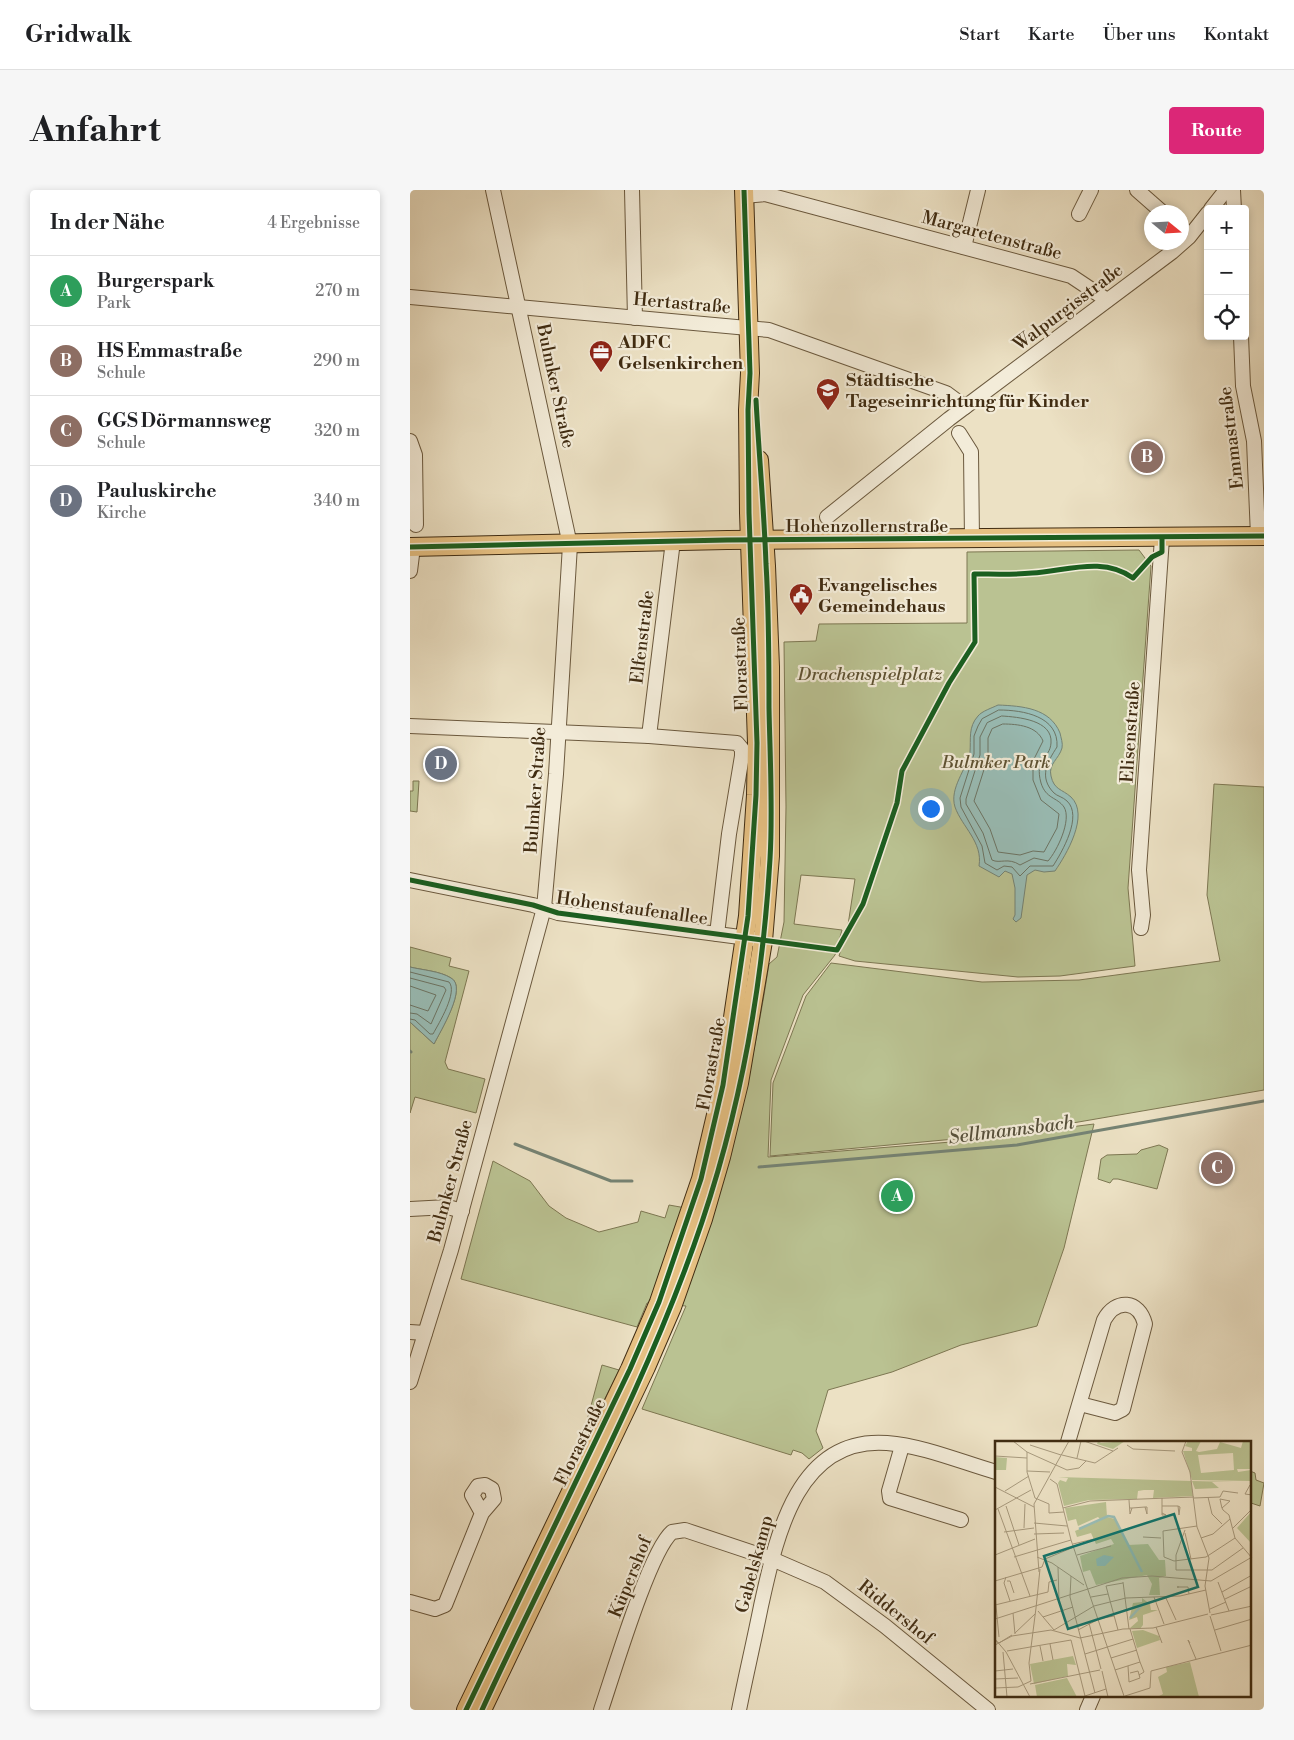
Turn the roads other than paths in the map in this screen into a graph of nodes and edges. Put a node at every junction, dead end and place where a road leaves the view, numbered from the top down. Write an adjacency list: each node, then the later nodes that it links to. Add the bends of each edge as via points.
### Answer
1 (494, 190): 19 (street, Bulmker Straße)
2 (632, 190): 20 (street)
3 (978, 190): 15 (street)
4 (1091, 190): 12 (street)
5 (1137, 190): 9 (street)
6 (1226, 190): 10 (street)
7 (1233, 190): 11 (street)
8 (744, 193): 15 (street, Margaretenstraße, via 765,194); 21 (main road, Florastraße)
9 (1154, 205)
10 (1214, 205)
11 (1234, 205)
12 (1079, 214)
13 (1204, 217): 14 (street, Walpurgisstraße)
14 (1189, 230)
15 (964, 247): 18 (street, Margaretenstraße, via 1071,276)
16 (1166, 250): 18 (street, Walpurgisstraße)
17 (410, 297): 19 (street, Hertastraße)
18 (1107, 300): 23 (street, Walpurgisstraße)
19 (519, 307): 20 (street, Hertastraße); 33 (street, Bulmker Straße)
20 (635, 318): 21 (street, Hertastraße)
21 (748, 327): 23 (street, Hertastraße, via 769,330 946,393); 30 (main road, Florastraße, via 750,373 756,398)
22 (1240, 340): 28 (street, Emmastraße, via 1243,386 1254,441)
23 (965, 407): 26 (street, Walpurgisstraße)
24 (959, 433): 31 (street, Hohenzollernstraße, via 971,452)
25 (410, 441): 27 (street, via 415,455)
26 (826, 517)
27 (416, 525)
28 (1261, 536): 29 (main road, Hohenzollernstraße)
29 (1162, 538): 31 (main road, Hohenzollernstraße); 41 (street, Elisenstraße, via 1139,870)
30 (758, 540): 31 (main road, Hohenzollernstraße); 32 (main road, Hohenzollernstraße); 43 (main road, Florastraße, via 755,842); 44 (main road, Florastraße, via 772,810)
31 (972, 540)
32 (673, 542): 33 (main road, Hohenzollernstraße); 38 (street, Elfenstraße)
33 (570, 545): 34 (main road, Hohenzollernstraße); 37 (street, Bulmker Straße)
34 (412, 547): 35 (street)
35 (410, 571)
36 (410, 726): 37 (street)
37 (559, 732): 38 (street); 40 (street, Bulmker Straße)
38 (649, 736): 42 (street, via 731,741 741,746)
39 (410, 880): 40 (street, Hohenstaufenallee)
40 (544, 908): 42 (street, Hohenstaufenallee, via 558,913); 46 (street, Bulmker Straße)
41 (1141, 928)
42 (717, 934): 43 (street, Hohenstaufenallee)
43 (745, 938): 44 (street, Hohenstaufenallee); 59 (main road, Florastraße, via 721,1094 701,1180 678,1251 630,1369)
44 (763, 941): 60 (main road, Florastraße, via 730,1124 703,1219 675,1298 646,1367)
45 (410, 1209): 46 (street, via 448,1207)
46 (462, 1211): 48 (street, Bulmker Straße)
47 (410, 1332): 48 (street)
48 (425, 1334): 49 (street, Bulmker Straße)
49 (410, 1382)
50 (1080, 1404): 50 (street, via 1109,1311 1117,1306 1135,1308 1143,1315 1145,1324 1123,1409 1115,1414); 51 (street)
51 (1068, 1441)
52 (902, 1446): 53 (street, Gabelskamp); 55 (street, via 889,1491 890,1498); 56 (street, Gabelskamp, via 886,1443 859,1445 839,1453 817,1468 793,1500)
53 (995, 1472)
54 (482, 1513): 57 (street, via 445,1605 435,1609)
55 (961, 1520)
56 (772, 1559): 61 (street, Küpershof, via 685,1530 672,1532 666,1537 636,1608); 62 (street, Gabelskamp); 63 (street, Riddershof, via 839,1590)
57 (410, 1602)
58 (1092, 1698): 64 (street)
59 (466, 1710)
60 (482, 1710)
61 (602, 1710)
62 (739, 1710)
63 (988, 1710)
64 (1087, 1710)

